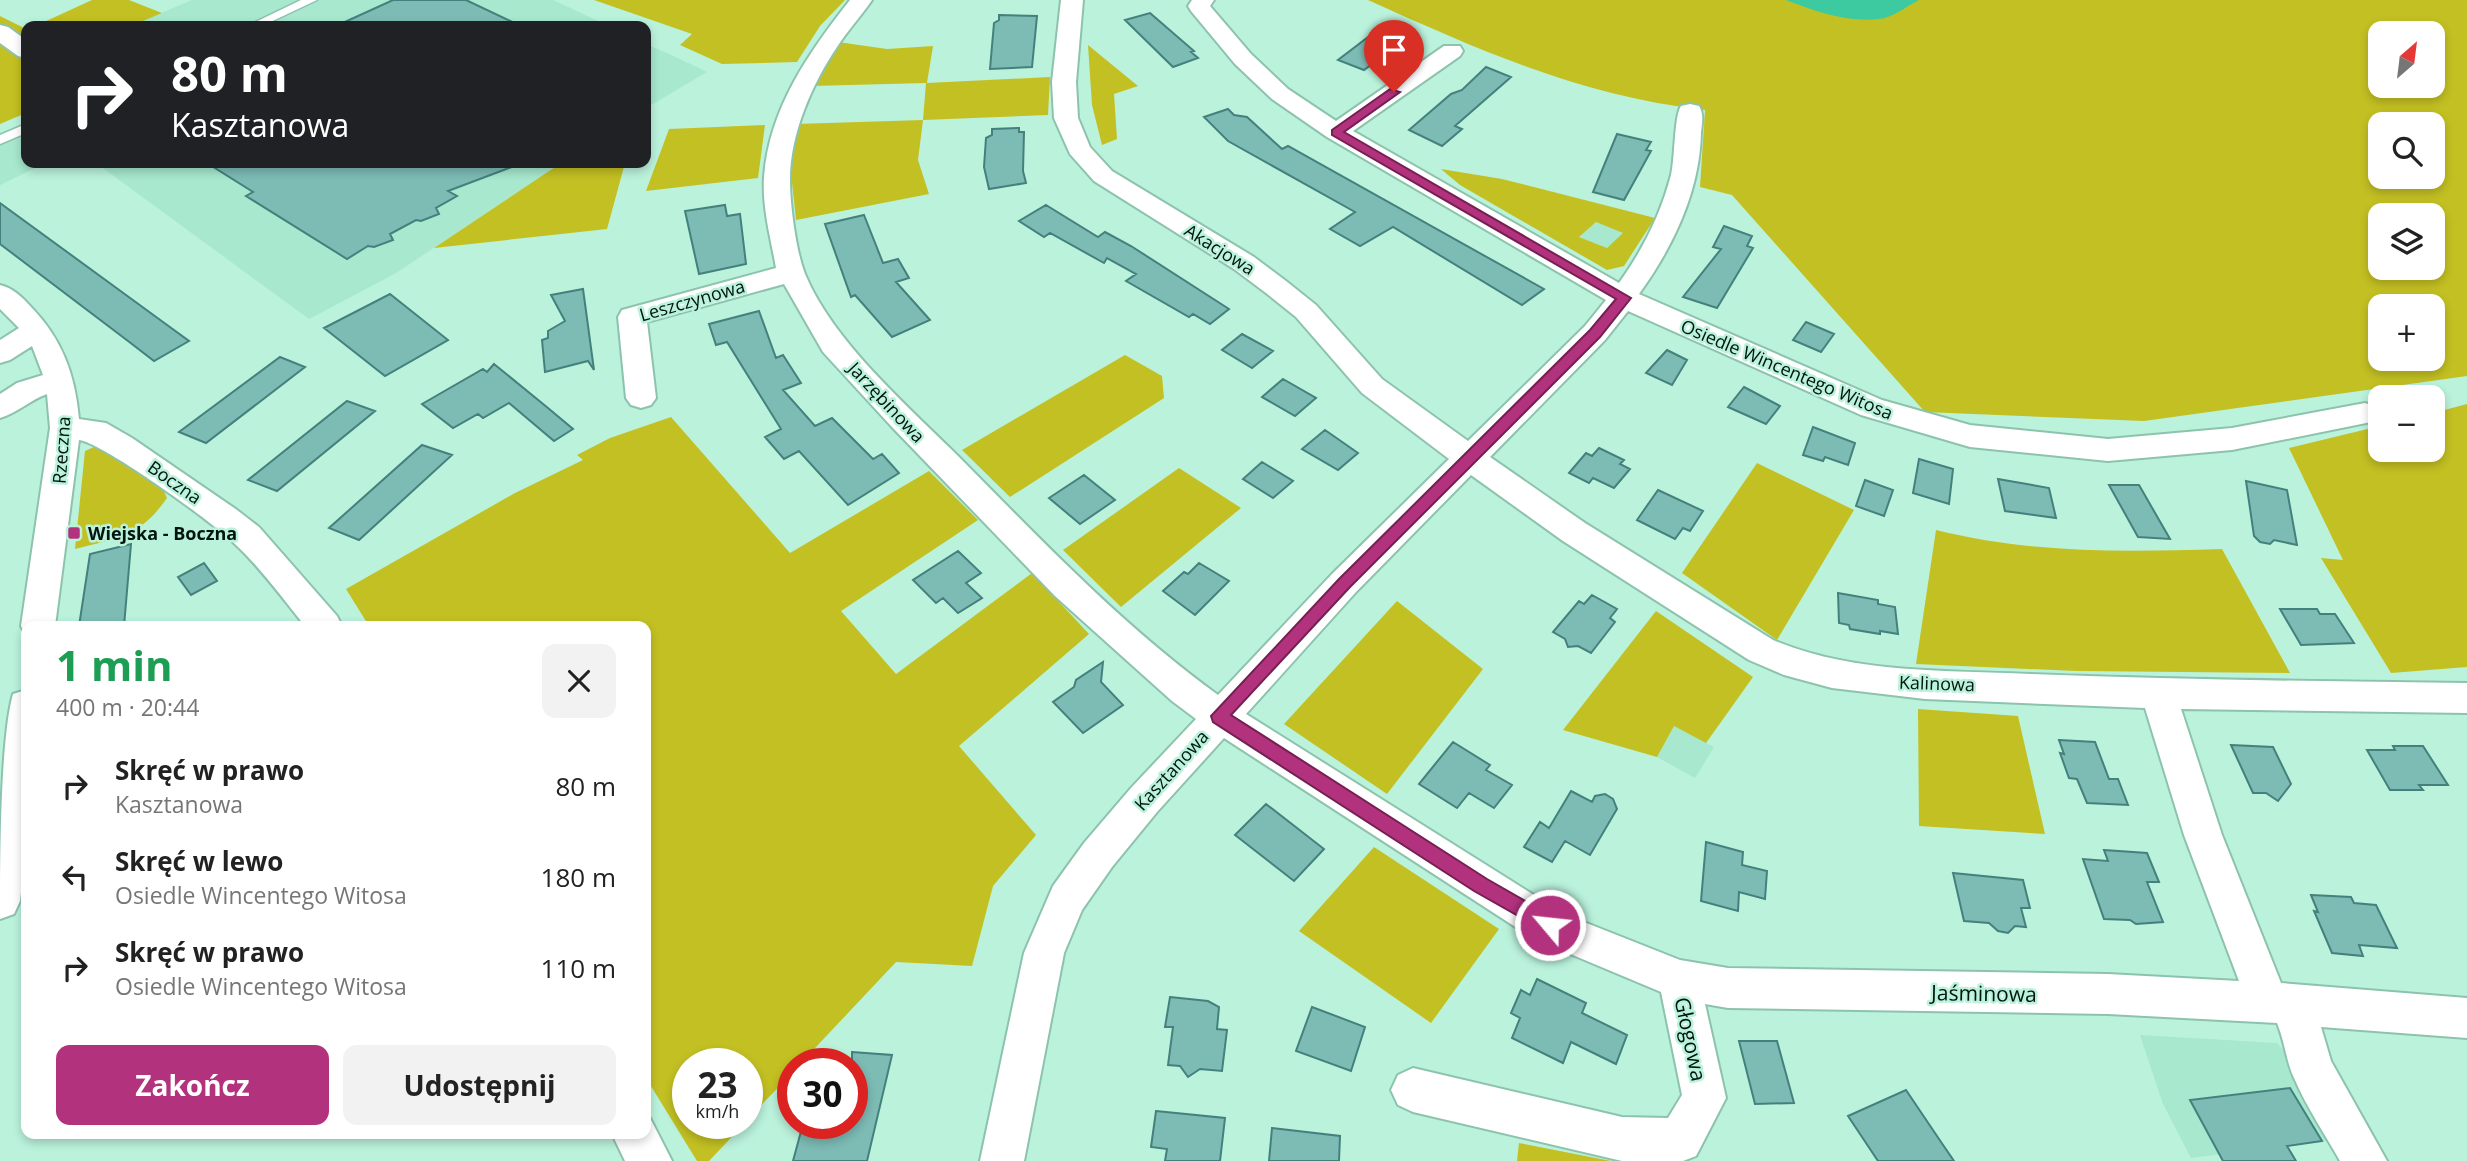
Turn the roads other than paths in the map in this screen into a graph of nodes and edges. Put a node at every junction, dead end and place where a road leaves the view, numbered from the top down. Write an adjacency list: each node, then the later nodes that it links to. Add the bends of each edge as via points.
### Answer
1 (311, 0): 5 (lane)
2 (861, 0): 13 (street, Jarzębinowa, via 810,72 786,127 777,177 778,209)
3 (1072, 0): 23 (street, Akacjowa, via 1063,101 1073,138 1088,162 1129,194 1276,287 1306,311 1372,386)
4 (1203, 0): 11 (street, Osiedle Wincentego Witosa, via 1199,6 1243,59 1280,94)
5 (264, 21)
6 (0, 32): 7 (street)
7 (21, 47)
8 (1452, 51): 11 (street)
9 (1689, 111): 15 (street, Kasztanowa, via 1690,145 1670,223)
10 (21, 130): 12 (lane)
11 (1336, 132): 15 (street, Osiedle Wincentego Witosa)
12 (0, 140)
13 (791, 273): 19 (street, Leszczynowa, via 632,317); 28 (street, Jarzębinowa, via 833,345 902,419 1067,587)
14 (0, 294): 16 (street, Rzeczna)
15 (1624, 298): 21 (street, Osiedle Wincentego Witosa, via 1872,408 1987,439 2108,450 2232,439); 23 (street, Kasztanowa, via 1595,333)
16 (37, 330): 17 (street); 18 (street, Rzeczna, via 58,367)
17 (0, 353)
18 (60, 380): 20 (street, via 27,390); 22 (street, Rzeczna)
19 (641, 398)
20 (0, 408)
21 (2365, 414)
22 (65, 428): 24 (street, Rzeczna); 25 (street, Boczna, via 95,431 226,518 248,536)
23 (1469, 457): 26 (street, Kalinowa, via 1574,533 1761,650 1796,665 1869,680); 28 (street, Kasztanowa)
24 (39, 621)
25 (320, 621)
26 (2158, 694): 27 (street, Kalinowa); 32 (street, via 2203,835)
27 (2467, 698)
28 (1219, 716): 31 (street, Głogowa, via 1531,915); 37 (street, Kasztanowa, via 1098,855 1067,899 1044,953)
29 (21, 759): 30 (street)
30 (10, 878)
31 (1679, 980): 32 (street, Jaśminowa, via 1728,988 2108,994); 34 (street, Głogowa, via 1704,1098 1680,1140 1622,1139)
32 (2278, 1003): 33 (street, Jaśminowa); 38 (street, via 2306,1041 2311,1068)
33 (2467, 1018)
34 (1413, 1090)
35 (637, 1139): 36 (street)
36 (650, 1161)
37 (1002, 1161)
38 (2365, 1161)

